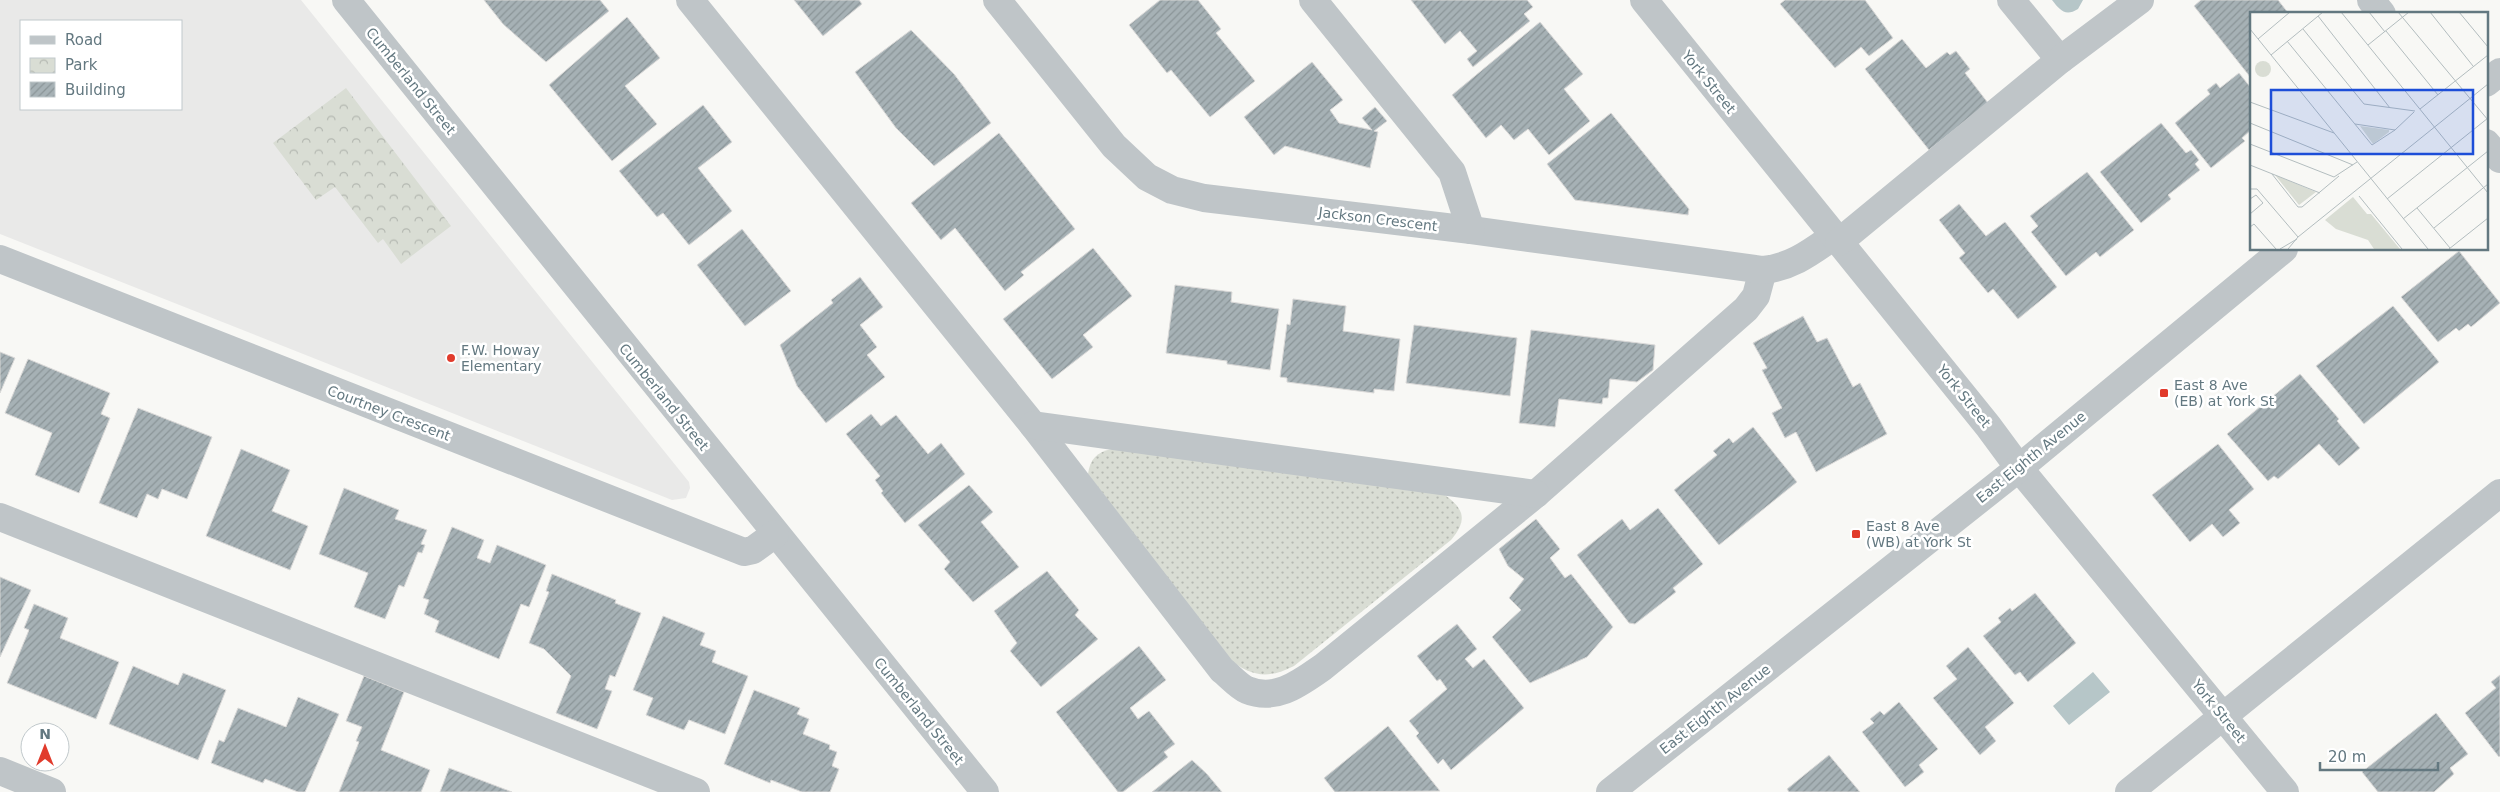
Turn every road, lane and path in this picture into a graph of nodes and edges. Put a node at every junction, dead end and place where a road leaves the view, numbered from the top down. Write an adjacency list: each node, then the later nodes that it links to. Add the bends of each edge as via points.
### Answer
1 (346, 0): 25 (street, Cumberland Street)
2 (690, 0): 20 (street)
3 (997, 0): 15 (street, Jackson Crescent, via 1114,146 1147,177 1172,190 1204,198)
4 (1313, 0): 15 (street, via 1452,172)
5 (1644, 0): 16 (street, York Street)
6 (2012, 0): 10 (street)
7 (2140, 0): 10 (street, Jackson Crescent)
8 (2371, 0): 9 (street)
9 (2380, 12)
10 (2060, 60): 16 (street, Jackson Crescent)
11 (2500, 72): 12 (street)
12 (2488, 81)
13 (2488, 145): 14 (street)
14 (2500, 159)
15 (1471, 230): 19 (street, Jackson Crescent)
16 (1836, 239): 19 (street, Jackson Crescent, via 1786,266); 21 (street, York Street)
17 (2283, 250): 21 (street, East Eighth Avenue)
18 (0, 259): 25 (street, Courtney Crescent, via 744,552 753,550)
19 (1763, 270): 22 (street, via 1756,296 1746,309)
20 (1033, 424): 22 (street); 22 (street, via 1222,670 1246,689 1268,695 1293,687 1323,667)
21 (2019, 468): 26 (street, York Street); 31 (street, East Eighth Avenue)
22 (1536, 494)
23 (2500, 494): 26 (street)
24 (0, 517): 29 (street)
25 (775, 534): 30 (street, Cumberland Street)
26 (2224, 716): 32 (street); 33 (street, York Street)
27 (0, 771): 28 (street)
28 (52, 792)
29 (696, 792)
30 (985, 792)
31 (1610, 792)
32 (2129, 792)
33 (2285, 792)

